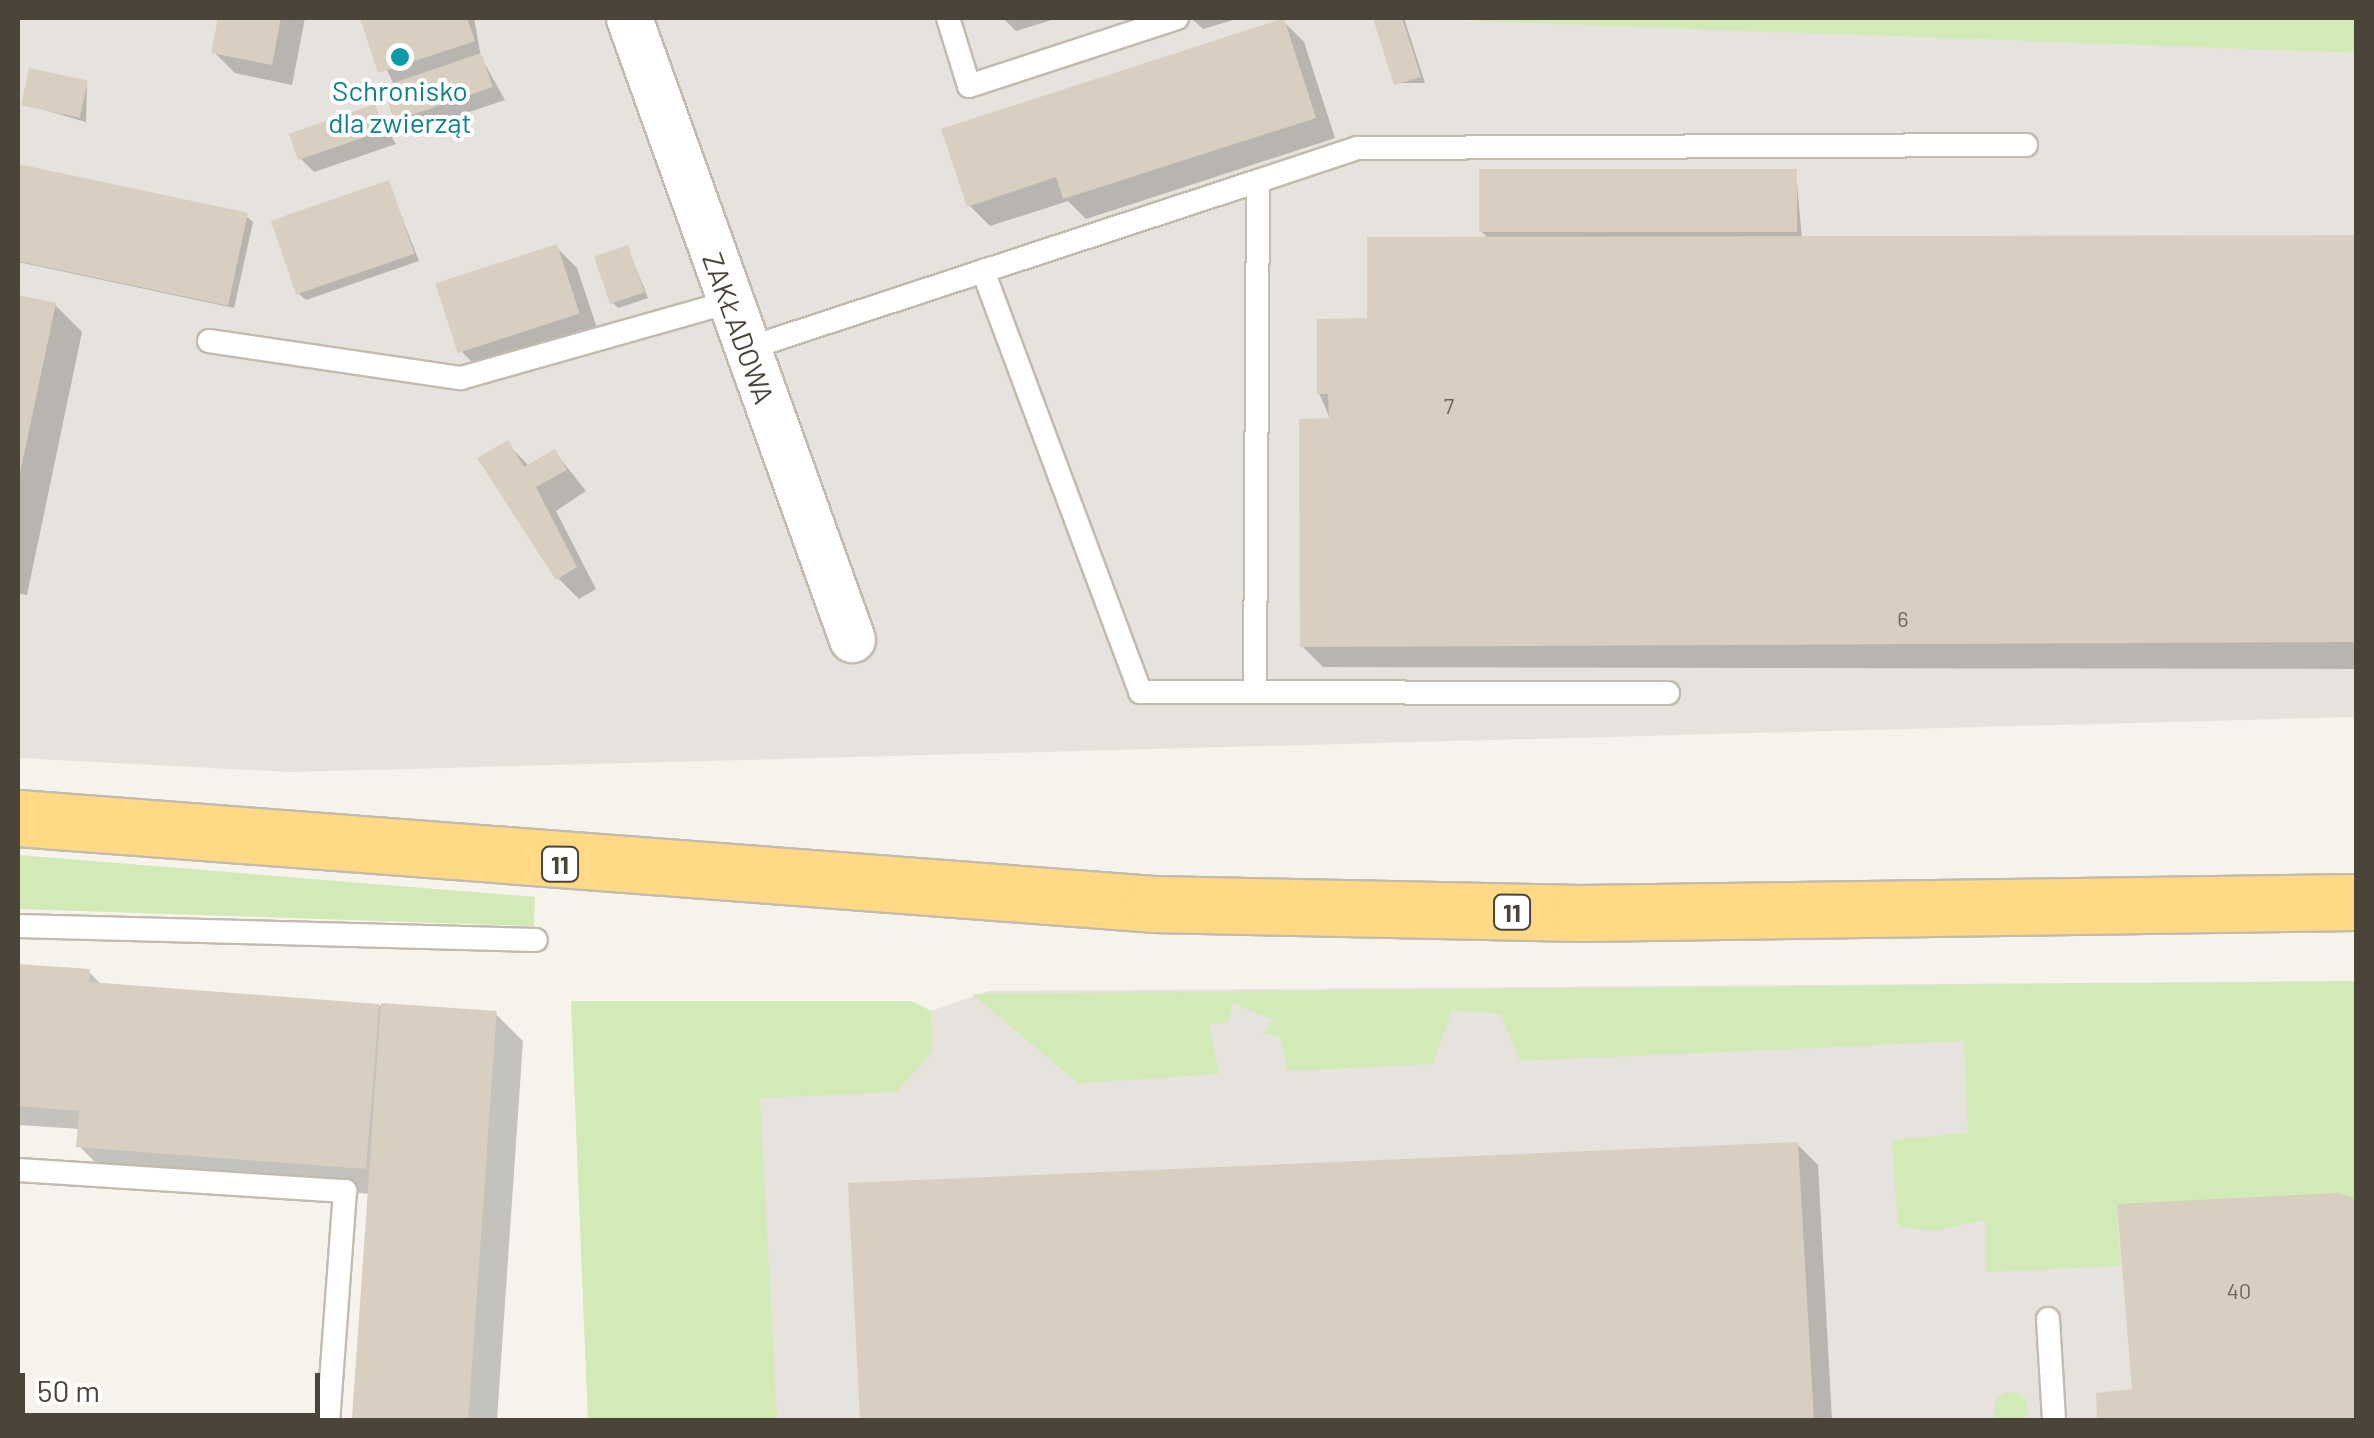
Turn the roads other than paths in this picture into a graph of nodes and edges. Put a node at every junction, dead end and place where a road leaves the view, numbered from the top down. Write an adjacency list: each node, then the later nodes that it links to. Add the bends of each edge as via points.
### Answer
1 (629, 18): 7 (street, ZAKŁADOWA)
2 (948, 18): 3 (lane, via 969,86)
3 (1177, 18)
4 (2026, 144): 5 (lane, via 1358,148)
5 (1258, 182): 6 (lane); 11 (lane)
6 (982, 272): 9 (lane); 11 (lane, via 1140,692)
7 (730, 302): 8 (lane, via 462,378); 9 (street, ZAKŁADOWA)
8 (209, 342)
9 (746, 349): 10 (street, ZAKŁADOWA)
10 (852, 638)
11 (1256, 692): 12 (lane)
12 (1668, 693)
13 (18, 818): 14 (highway, 11, via 1153,904 1601,913)
14 (2356, 902)
15 (18, 926): 16 (lane)
16 (536, 940)
17 (18, 1170): 19 (lane, via 345,1191)
18 (2048, 1319): 20 (lane)
19 (328, 1420)
20 (2054, 1420)

